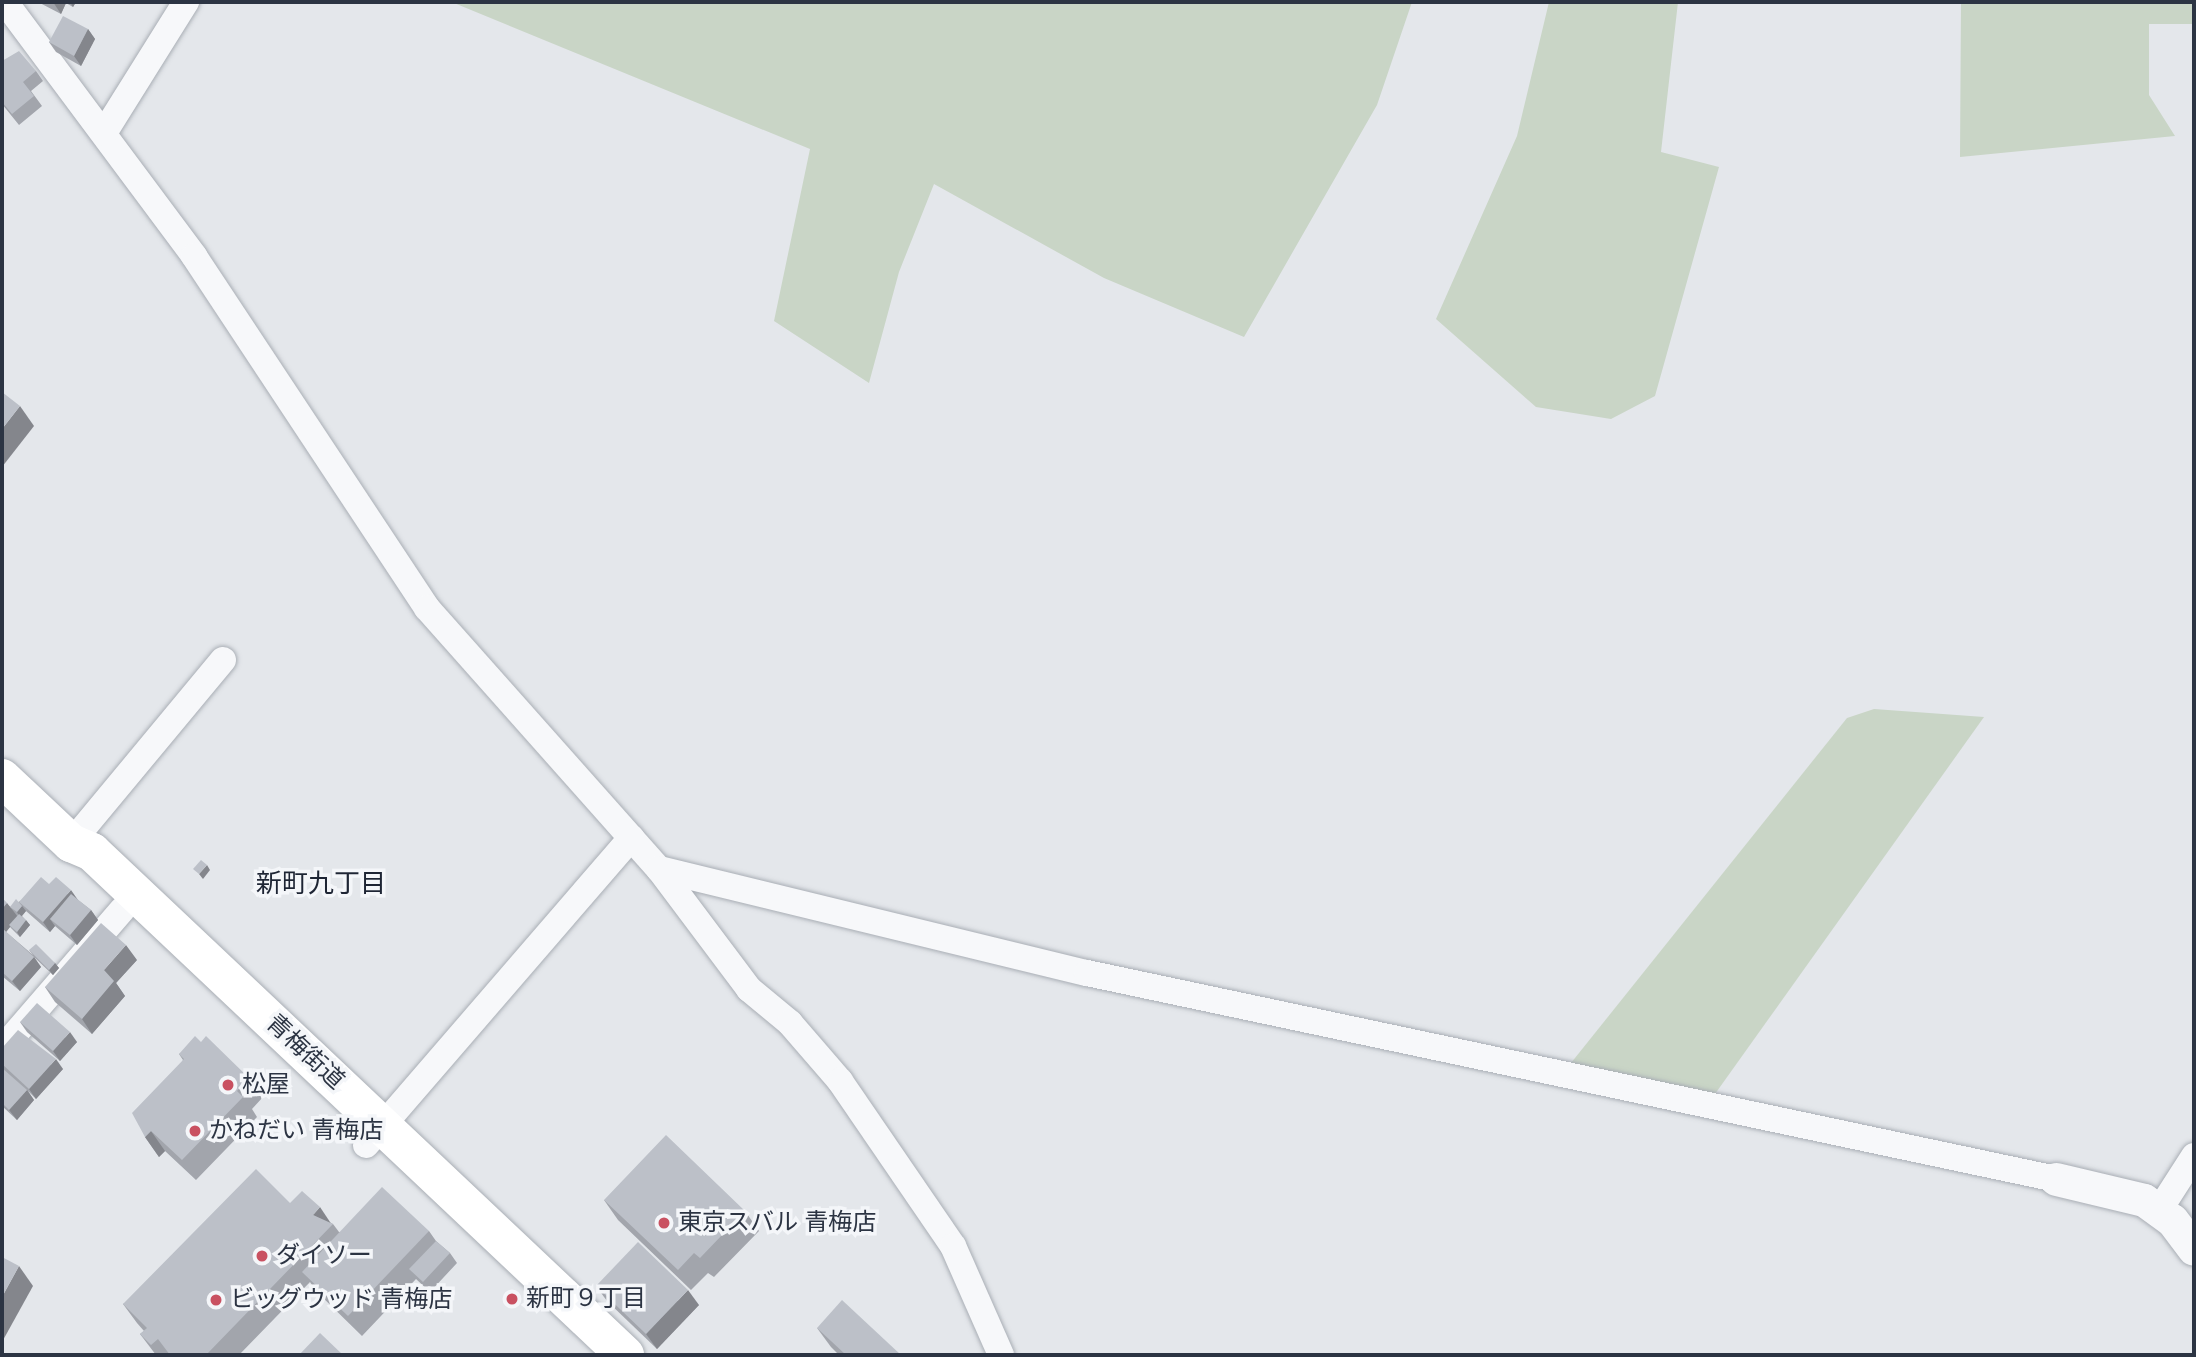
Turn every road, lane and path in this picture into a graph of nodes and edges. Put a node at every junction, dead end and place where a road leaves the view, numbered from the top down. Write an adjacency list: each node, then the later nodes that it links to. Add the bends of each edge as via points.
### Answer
1 (5, 2): 3 (street)
2 (186, 2): 3 (street)
3 (104, 133): 6 (street, via 194,256 427,608)
4 (223, 660): 7 (street)
5 (2, 778): 7 (main road, 青梅街道)
6 (631, 838): 8 (street); 11 (street)
7 (71, 843): 9 (main road, 青梅街道, via 77,867); 11 (main road, 青梅街道, via 92,852)
8 (659, 869): 13 (street, via 1087,973); 18 (street, via 748,989 790,1023 854,1101 953,1246)
9 (122, 910): 10 (street); 11 (main road, 青梅街道)
10 (2, 1049)
11 (375, 1136): 16 (main road, 青梅街道); 17 (main road, 青梅街道)
12 (2194, 1156): 14 (street)
13 (2056, 1179): 14 (street)
14 (2160, 1209): 15 (street)
15 (2194, 1249)
16 (590, 1355)
17 (625, 1355)
18 (1001, 1355)

